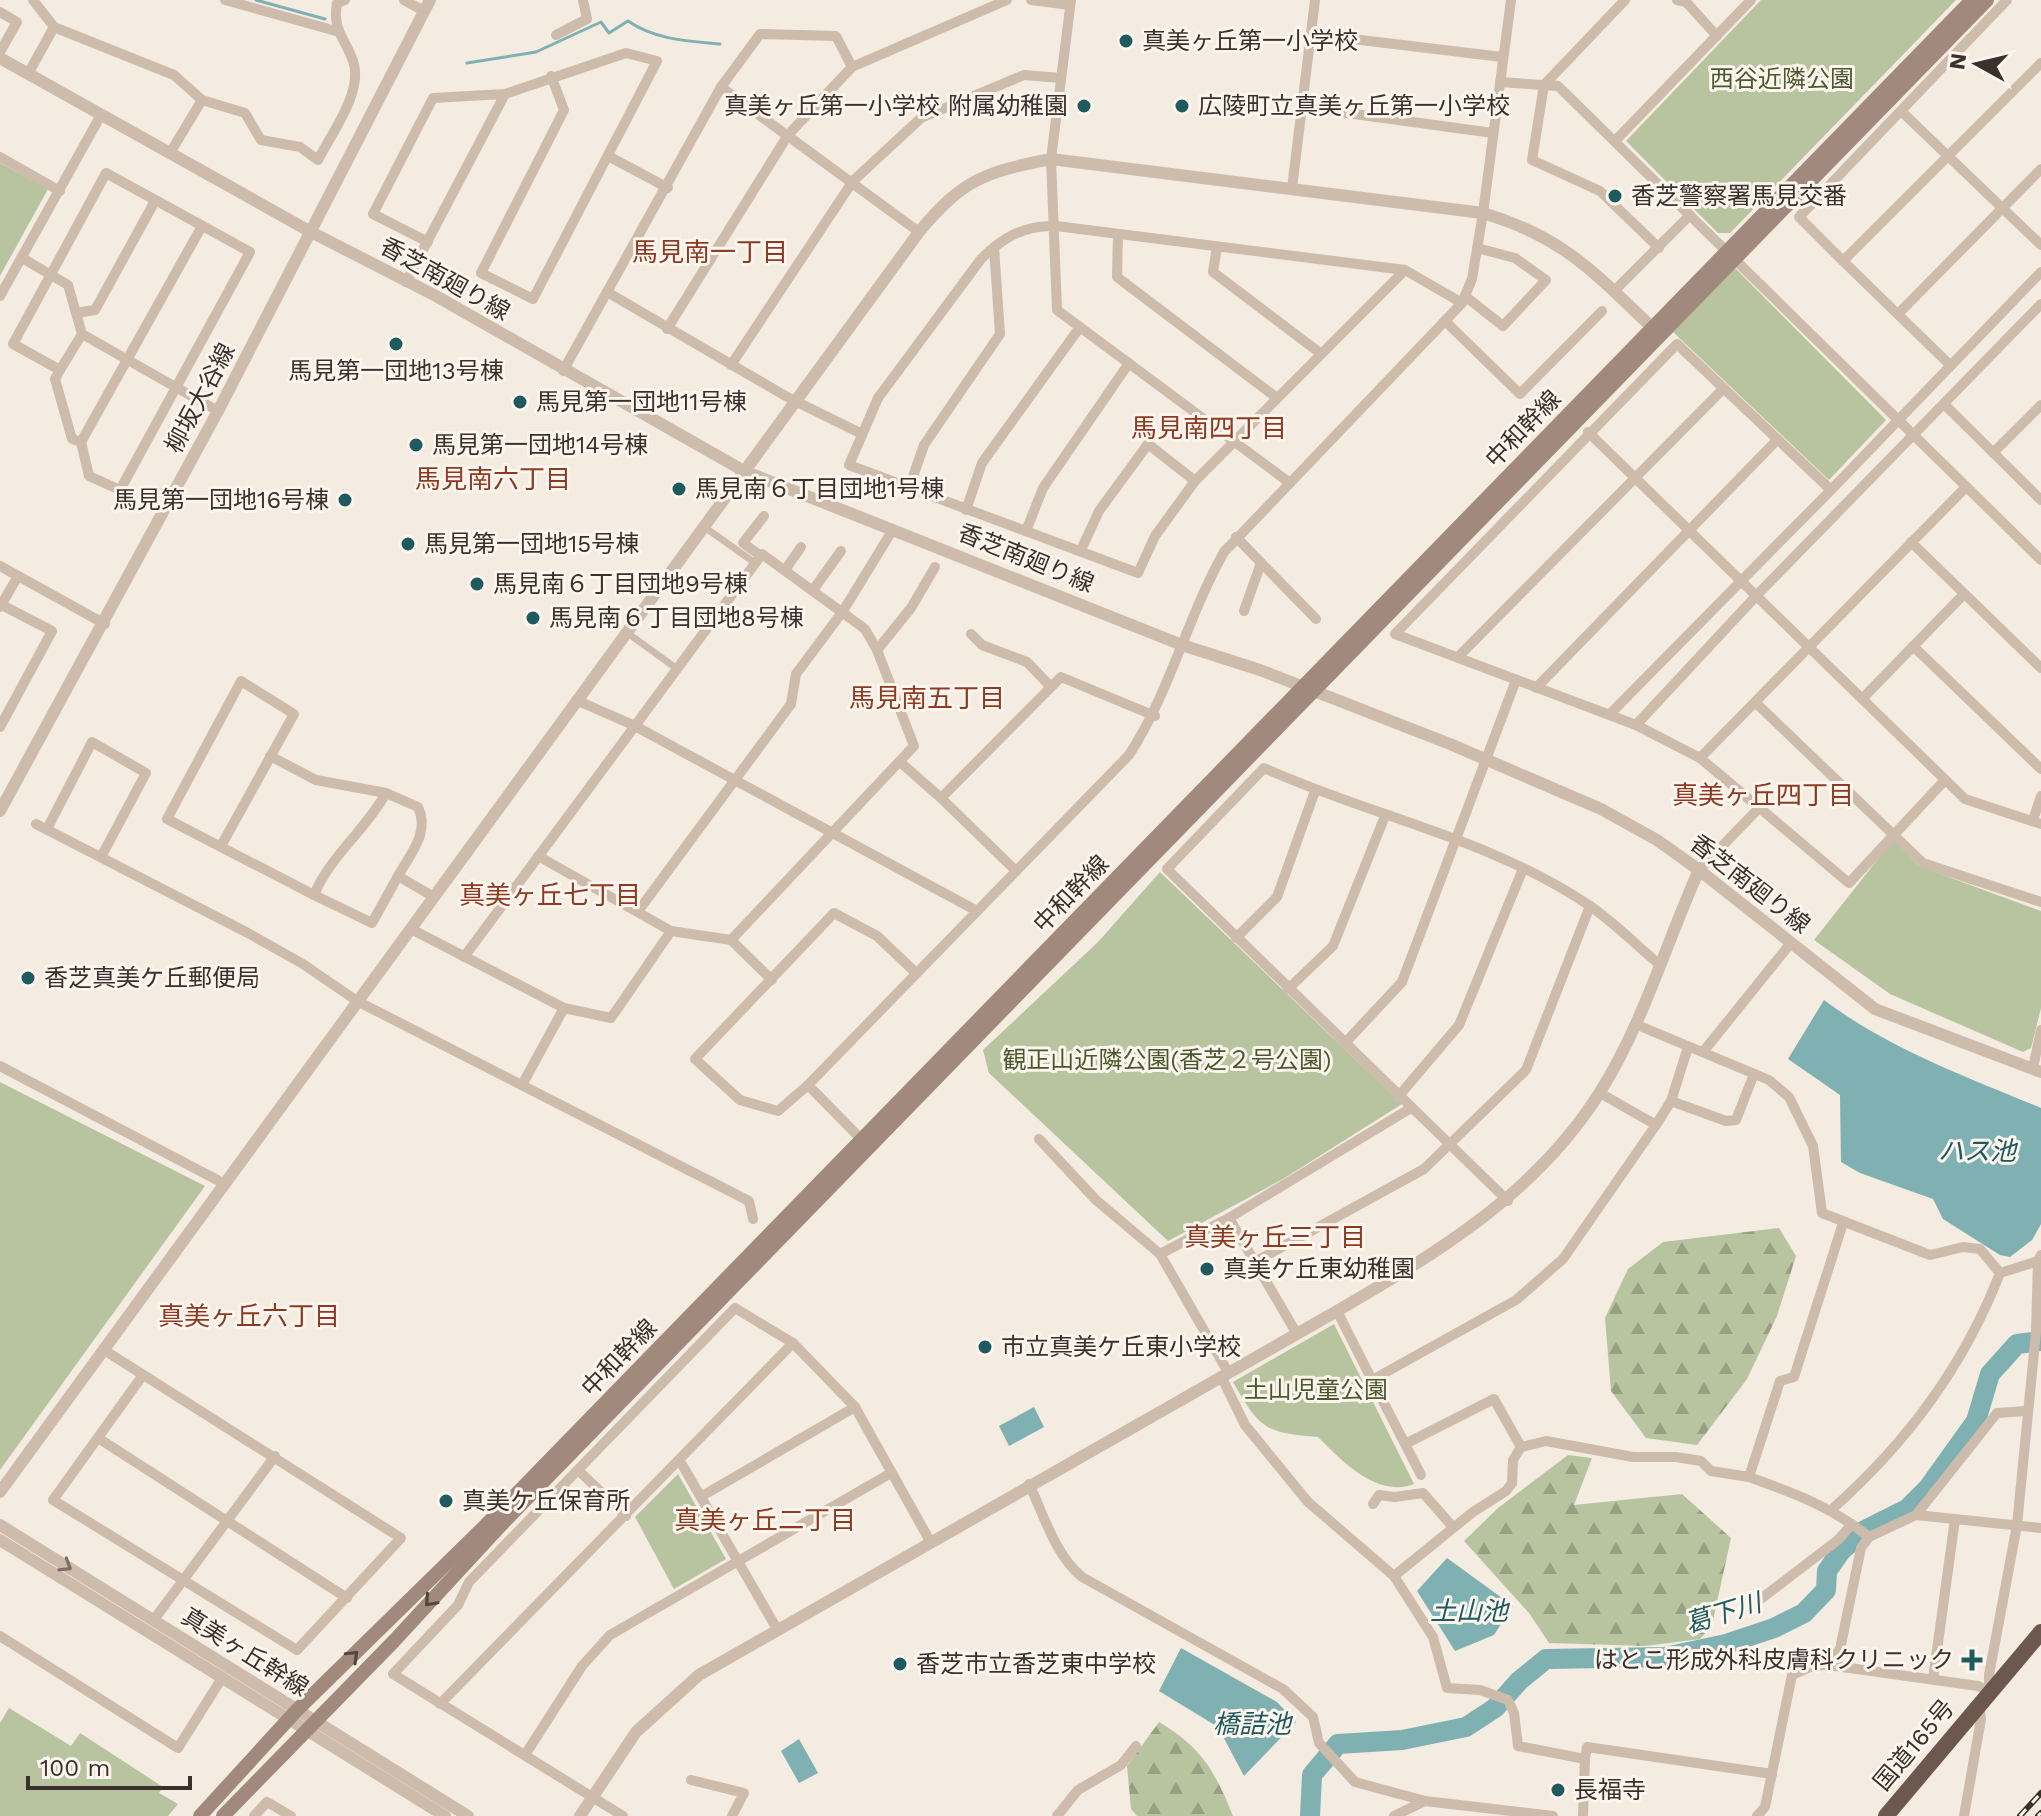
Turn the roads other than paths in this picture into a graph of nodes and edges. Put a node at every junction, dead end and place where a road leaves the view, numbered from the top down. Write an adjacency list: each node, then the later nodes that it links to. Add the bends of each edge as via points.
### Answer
1 (33, 0): 19 (street)
2 (225, 0): 20 (street)
3 (345, 0): 20 (street, via 337,3)
4 (404, 0): 17 (street)
5 (583, 0): 22 (street, via 587,19)
6 (1007, 0): 28 (street)
7 (1031, 0): 16 (street)
8 (1315, 0): 21 (street)
9 (1511, 0): 25 (street)
10 (1625, 0): 33 (street)
11 (1677, 0): 23 (street, via 1686,2)
12 (1751, 0): 23 (street)
13 (1972, 0): 68 (main road, 中和幹線)
14 (1987, 0): 68 (main road, 中和幹線)
15 (2007, 0): 38 (street)
16 (1071, 3): 31 (street)
17 (427, 5): 59 (street, 柳坂大谷線)
18 (0, 12): 24 (street, via 17,22)
19 (54, 27): 29 (street); 36 (street, via 174,75)
20 (336, 31): 36 (street, via 355,63 352,86 318,160 300,147 261,140 245,113)
21 (1311, 34): 25 (street); 37 (street)
22 (556, 35)
23 (1717, 36): 42 (street)
24 (0, 52)
25 (1502, 57): 32 (street)
26 (0, 58): 29 (street, 香芝南廻り線)
27 (2041, 63): 44 (street)
28 (852, 67): 34 (street, via 836,36 760,34); 41 (street)
29 (28, 74): 39 (street, 香芝南廻り線)
30 (551, 76): 35 (street); 46 (street, via 626,53 657,61); 46 (street, via 564,110 481,273 533,299)
31 (1061, 78): 47 (street); 49 (street, via 1024,75 921,118)
32 (1500, 82): 33 (street); 40 (street)
33 (1544, 85): 42 (street, via 1558,86); 67 (street, via 1532,160 1600,191)
34 (721, 87): 41 (street); 50 (street)
35 (505, 94): 62 (street); 62 (street, via 433,98 426,111 373,214)
36 (202, 100): 43 (street)
37 (1303, 107): 40 (street); 51 (street)
38 (1901, 111): 44 (street); 70 (street, via 1799,217)
39 (101, 115): 43 (street, 香芝南廻り線); 52 (street)
40 (1493, 133): 55 (street)
41 (788, 135): 49 (street); 85 (street)
42 (1615, 141): 56 (street)
43 (170, 153): 59 (street, 香芝南廻り線)
44 (1948, 155): 54 (street); 70 (street)
45 (0, 157): 52 (street)
46 (610, 157): 50 (street)
47 (1051, 159): 51 (street); 58 (street); 60 (street, via 996,170 957,192)
48 (2041, 169): 54 (street)
49 (853, 181): 60 (street); 92 (street)
50 (668, 188): 76 (street)
51 (1292, 188): 55 (street)
52 (60, 191): 69 (street)
53 (155, 201): 57 (street); 73 (street, via 106,173); 81 (street, via 95,310)
54 (2004, 207): 63 (street); 82 (street)
55 (1483, 213): 66 (street); 75 (street, via 1525,225 1573,253)
56 (1690, 215): 67 (street); 68 (street)
57 (202, 226): 89 (street); 95 (street, via 250,252)
58 (1056, 226): 61 (street); 64 (street, via 1024,228); 84 (street, via 1057,310)
59 (311, 232): 74 (street, 香芝南廻り線); 101 (street, 柳坂大谷線)
60 (919, 232): 98 (street)
61 (1118, 234): 65 (street); 97 (street, via 1117,277)
62 (428, 242): 74 (street)
63 (2041, 245)
64 (994, 247): 104 (street, via 878,398); 115 (street, via 1000,334 924,445)
65 (1217, 247): 71 (street); 88 (street, via 1213,272)
66 (1477, 248): 78 (street); 78 (street, via 1515,258 1546,280 1503,326)
67 (1659, 248): 75 (street)
68 (1732, 255): 86 (main road, 中和幹線); 102 (street)
69 (22, 258): 73 (street); 77 (street)
70 (1843, 261): 82 (street)
71 (1405, 270): 78 (street); 88 (street)
72 (2041, 272): 91 (street)
73 (52, 274): 81 (street, via 68,285); 93 (street, via 13,344)
74 (406, 282): 94 (street, 香芝南廻り線)
75 (1614, 291): 86 (street)
76 (607, 292): 85 (street); 94 (street)
77 (0, 296)
78 (1464, 299): 83 (street)
79 (2041, 304): 99 (street)
80 (1602, 311): 83 (street, via 1520,394)
81 (76, 313): 87 (street)
82 (1898, 314): 91 (street)
83 (1445, 321): 113 (street)
84 (1080, 327): 90 (street); 118 (street, via 982,463)
85 (667, 329): 92 (street)
86 (1656, 331): 157 (main road, 中和幹線)
87 (82, 334): 89 (street); 93 (street)
88 (1320, 353): 97 (street)
89 (129, 360): 95 (street); 108 (street)
90 (1129, 363): 107 (street); 122 (street, via 1043,488)
91 (1949, 364): 102 (street)
92 (731, 365): 98 (street)
93 (60, 370): 108 (street, via 55,379 72,439)
94 (563, 371): 110 (street, 香芝南廻り線)
95 (177, 387): 101 (street); 108 (street, via 120,490 89,476)
96 (1724, 388): 103 (street, via 1677,344); 106 (street); 111 (street)
97 (1277, 398): 107 (street)
98 (796, 400): 104 (street); 110 (street)
99 (1944, 404): 105 (street); 109 (street)
100 (2041, 405): 109 (street)
101 (218, 411): 144 (street, 柳坂大谷線)
102 (1897, 421): 105 (street); 116 (street)
103 (1588, 432): 111 (street); 151 (street, via 1395,634)
104 (860, 433): 115 (street, via 849,465)
105 (1911, 436): 114 (street); 139 (street)
106 (1777, 440): 116 (street); 123 (street)
107 (1234, 441): 112 (street); 113 (street)
108 (81, 442)
109 (1993, 453): 117 (street)
110 (744, 471): 120 (street); 121 (street, 香芝南廻り線)
111 (1635, 478): 123 (street); 151 (street)
112 (1195, 481): 127 (street, via 1155,536 1138,573); 127 (street, via 1148,444 1099,511)
113 (1290, 483): 124 (street)
114 (1966, 487): 125 (street); 130 (street)
115 (909, 488): 118 (street)
116 (1831, 490): 136 (street)
117 (2041, 500)
118 (966, 510): 122 (street)
119 (764, 516): 129 (street, via 743,543)
120 (703, 526): 129 (street); 145 (street)
121 (892, 531): 141 (street); 147 (street, 香芝南廻り線)
122 (1026, 531): 127 (street)
123 (1689, 531): 136 (street); 156 (street)
124 (1236, 537): 131 (street); 147 (street, via 1209,580)
125 (1911, 542): 138 (street); 149 (street)
126 (801, 547): 134 (street)
127 (1081, 550)
128 (841, 551): 137 (street)
129 (758, 559): 134 (street); 152 (street)
130 (2041, 560)
131 (1261, 563): 142 (street); 143 (street)
132 (0, 566): 135 (street)
133 (935, 567): 150 (street)
134 (785, 570): 137 (street)
135 (18, 576): 140 (street); 144 (street)
136 (1741, 582): 139 (street); 161 (street)
137 (813, 590): 141 (street)
138 (1964, 594): 148 (street); 153 (street)
139 (1757, 595): 149 (street); 164 (street)
140 (0, 605): 165 (street, via 52,631)
141 (843, 611): 150 (street, via 865,629); 172 (street, via 796,674 791,704)
142 (1244, 611)
143 (1316, 619)
144 (105, 624): 178 (street, 柳坂大谷線)
145 (626, 632): 152 (street); 159 (street)
146 (971, 634): 155 (street, via 982,645 1027,662)
147 (1182, 645): 157 (street, 香芝南廻り線); 162 (street)
148 (1913, 646): 158 (street); 170 (street)
149 (1808, 648): 158 (street); 160 (street)
150 (877, 650): 169 (street, via 914,746)
151 (1458, 657): 154 (street)
152 (676, 668): 163 (street)
153 (2041, 668)
154 (1516, 680): 156 (street); 168 (street)
155 (1051, 687): 162 (street, via 1061,677); 176 (street)
156 (1536, 688): 161 (street)
157 (1308, 690): 168 (street, 香芝南廻り線); 227 (main road, 中和幹線); 289 (main road, 中和幹線, one-way to 289)
158 (1862, 699): 171 (street)
159 (576, 700): 163 (street); 194 (street)
160 (1756, 703): 167 (street); 183 (street)
161 (1609, 715): 164 (street)
162 (1155, 716): 191 (street, via 1129,755)
163 (633, 725): 172 (street); 187 (street)
164 (1636, 725): 167 (street)
165 (0, 727)
166 (270, 756): 174 (street, via 316,780); 186 (street); 186 (street, via 294,714 241,681 167,819)
167 (1700, 758): 177 (street)
168 (1485, 759): 185 (street); 190 (street, 香芝南廻り線, via 1601,809)
169 (900, 762): 176 (street); 184 (street)
170 (2041, 769)
171 (1945, 780): 180 (street, via 1965,799); 183 (street)
172 (735, 782): 184 (street); 197 (street)
173 (1315, 791): 179 (street); 201 (street, via 1277,897); 201 (street, via 1264,768 1167,869)
174 (386, 793): 192 (street, via 418,807 425,820); 193 (street, via 371,821 333,861)
175 (2041, 796): 180 (street)
176 (941, 798): 191 (street)
177 (1759, 808): 183 (street, via 1849,883); 190 (street)
178 (0, 811)
179 (1385, 816): 185 (street); 208 (street, via 1333,946)
180 (2037, 822)
181 (36, 824): 182 (street)
182 (47, 829): 188 (street); 188 (street, via 92,742 146,773)
183 (1892, 833): 195 (street, via 1923,863)
184 (832, 834): 198 (street); 202 (street)
185 (1454, 840): 189 (street); 213 (street, via 1402,982)
186 (221, 846): 193 (street)
187 (538, 856): 197 (street); 204 (street)
188 (101, 857): 209 (street, via 258,938)
189 (1523, 869): 196 (street); 222 (street, via 1459,1025)
190 (1699, 870): 203 (street, 香芝南廻り線); 205 (street)
191 (1016, 871): 198 (street)
192 (398, 876): 193 (street, via 372,923); 194 (street)
193 (314, 895)
194 (434, 897): 199 (street)
195 (2041, 902)
196 (1590, 906): 205 (street); 228 (street, via 1526,1070)
197 (639, 910): 200 (street)
198 (977, 911): 206 (street)
199 (411, 929): 204 (street); 209 (street)
200 (671, 931): 202 (street); 210 (street, via 611,1018)
201 (1236, 938): 208 (street)
202 (731, 940): 207 (street)
203 (1790, 944): 215 (street); 217 (street, 香芝南廻り線, via 1875,1009)
204 (464, 957): 210 (street)
205 (1660, 965): 211 (street)
206 (915, 972): 207 (street, via 877,936 834,913); 220 (street)
207 (772, 980): 220 (street, via 695,1059 740,1100 778,1111)
208 (1288, 989): 213 (street)
209 (357, 1001): 219 (street); 229 (street)
210 (564, 1008): 219 (street)
211 (1635, 1024): 214 (street); 221 (street)
212 (2041, 1030): 217 (street)
213 (1345, 1043): 222 (street)
214 (1688, 1047): 215 (street); 223 (street)
215 (1703, 1052): 218 (street)
216 (0, 1066): 229 (street)
217 (2037, 1070)
218 (1754, 1074): 223 (street, via 1736,1120); 233 (street, via 1789,1097 1813,1146 1822,1213)
219 (522, 1085): 232 (street, via 749,1201)
220 (808, 1085): 227 (street)
221 (1600, 1093): 225 (street); 230 (street)
222 (1398, 1097): 224 (street)
223 (1671, 1101): 225 (street)
224 (1411, 1108): 228 (street); 231 (street)
225 (1656, 1125): 245 (street, via 1563,1259 1516,1300)
226 (1039, 1139): 234 (street, via 1096,1200)
227 (862, 1140): 288 (main road, 中和幹線, one-way to 227, via 486,1525)
228 (1451, 1146): 230 (street); 236 (street, via 1424,1169)
229 (223, 1183): 242 (street)
230 (1508, 1201): 238 (street, via 1425,1260)
231 (1229, 1218): 234 (street); 236 (street)
232 (753, 1219)
233 (1843, 1223): 237 (street, via 1930,1255 1963,1247 1980,1249); 256 (street, via 1794,1377 1780,1381)
234 (1160, 1254): 243 (street)
235 (2039, 1258): 237 (street); 239 (street)
236 (1253, 1263): 240 (street)
237 (2000, 1273): 261 (street, via 1970,1345 1933,1400 1869,1475)
238 (1337, 1311): 240 (street); 245 (street)
239 (2039, 1332): 247 (street)
240 (1297, 1334): 243 (street)
241 (793, 1343): 246 (street); 252 (street); 253 (street, via 735,1308)
242 (104, 1350): 244 (street); 258 (street)
243 (1224, 1374): 257 (street); 275 (street, via 1245,1425 1308,1502)
244 (143, 1375): 248 (street); 251 (street)
245 (1372, 1380): 249 (street)
246 (855, 1407): 254 (street); 259 (street)
247 (2026, 1411): 262 (street, via 1997,1413); 268 (street)
248 (98, 1438): 265 (street); 276 (street, via 53,1500)
249 (1407, 1443): 250 (street, via 1494,1399); 255 (street)
250 (1521, 1447): 256 (street, via 1546,1441 1633,1457 1676,1457 1701,1461 1711,1471); 269 (street, via 1506,1491)
251 (275, 1456): 265 (street); 277 (street, via 401,1538)
252 (680, 1461): 259 (street); 263 (street)
253 (579, 1471): 263 (street); 287 (street, via 469,1582 458,1605 393,1674)
254 (891, 1473): 273 (street); 274 (street)
255 (1421, 1475)
256 (1749, 1477): 261 (street)
257 (1029, 1484): 273 (street); 296 (street, via 1071,1569 1283,1689 1313,1717 1319,1743 1355,1782)
258 (0, 1492)
259 (702, 1496): 274 (street)
260 (1373, 1504): 269 (street, via 1379,1495 1423,1493)
261 (1831, 1510): 266 (street)
262 (1916, 1515): 264 (street); 271 (street)
263 (626, 1516): 287 (street)
264 (1955, 1519): 268 (street); 285 (street)
265 (227, 1521): 276 (street); 277 (street)
266 (1852, 1524): 271 (street); 278 (street)
267 (0, 1525): 279 (street, 真美ヶ丘幹線, one-way to 279)
268 (2017, 1525): 270 (street); 286 (street)
269 (1453, 1527): 275 (street)
270 (2041, 1528)
271 (1869, 1537): 283 (street, via 1861,1548 1840,1649)
272 (0, 1540): 284 (street, 真美ヶ丘幹線)
273 (930, 1541): 280 (street)
274 (738, 1561): 280 (street); 291 (street, via 610,1635 582,1666)
275 (1394, 1576): 292 (street, via 1433,1637 1447,1688 1480,1690 1508,1700 1518,1746)
276 (184, 1580): 277 (street, via 297,1650); 279 (street)
277 (347, 1598)
278 (1762, 1598)
279 (153, 1621): 288 (street, 真美ヶ丘幹線)
280 (777, 1629): 295 (street, via 681,1688 636,1732)
281 (2041, 1632): 286 (highway, 国道165号)
282 (0, 1636): 284 (street, via 178,1748)
283 (1828, 1665): 285 (street); 293 (street, via 1792,1675)
284 (222, 1678): 288 (street, 真美ヶ丘幹線)
285 (1933, 1679): 286 (street, via 1978,1686)
286 (1984, 1697): 312 (highway, 国道165号); 313 (street)
287 (440, 1704): 291 (street)
288 (292, 1715): 289 (street, 真美ヶ丘幹線); 298 (main road, 中和幹線)
289 (311, 1726): 299 (main road, 中和幹線); 302 (street, 真美ヶ丘幹線); 303 (street, 真美ヶ丘幹線)
290 (1136, 1746): 307 (street, via 1121,1765 1078,1790)
291 (525, 1755): 295 (street)
292 (1585, 1759): 293 (street, via 1587,1747); 310 (street)
293 (1772, 1774): 311 (street, via 1765,1807)
294 (691, 1780): 306 (street, via 744,1793)
295 (592, 1796): 304 (street); 305 (street)
296 (1425, 1801): 297 (street); 309 (street)
297 (1406, 1812): 308 (street)
298 (200, 1816)
299 (223, 1816)
300 (254, 1816): 301 (street, via 267,1802)
301 (291, 1816)
302 (445, 1816)
303 (468, 1816)
304 (580, 1816)
305 (623, 1816)
306 (732, 1816)
307 (1057, 1816)
308 (1394, 1816)
309 (1553, 1816)
310 (1583, 1816)
311 (1757, 1816)
312 (1886, 1816)
313 (1964, 1816)

